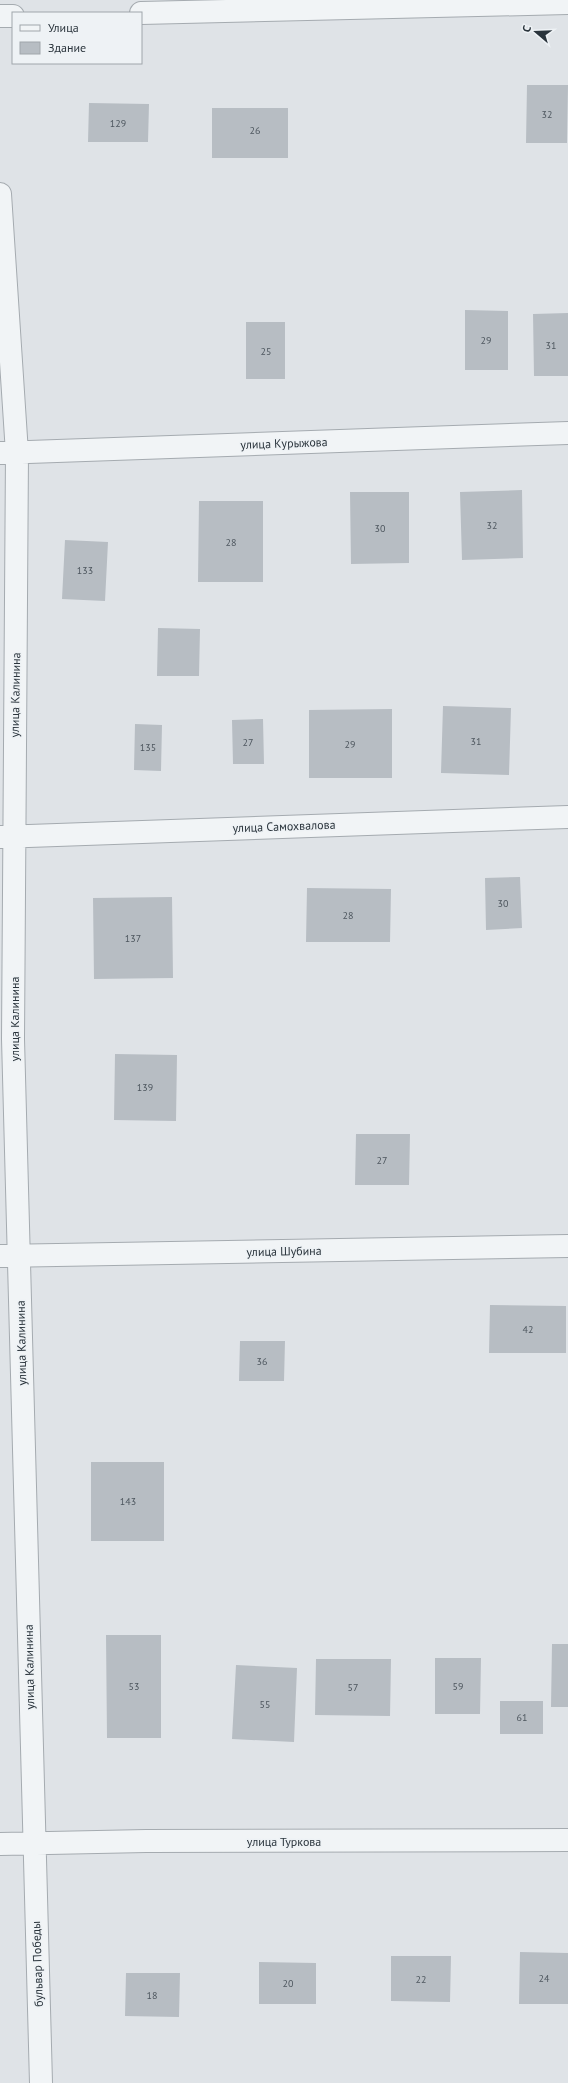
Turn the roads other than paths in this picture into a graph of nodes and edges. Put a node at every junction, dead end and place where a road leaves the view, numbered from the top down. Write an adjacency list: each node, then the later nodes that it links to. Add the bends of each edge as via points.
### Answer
1 (568, 4): 2 (street)
2 (142, 13)
3 (0, 16): 4 (street)
4 (12, 16)
5 (0, 194): 7 (street, улица Калинина)
6 (568, 432): 7 (street, улица Курыжова)
7 (9, 453): 9 (street, улица Калинина)
8 (568, 816): 9 (street, улица Самохвалова)
9 (7, 837): 11 (street, улица Калинина, via 13,1039)
10 (568, 1246): 11 (street, улица Шубина)
11 (10, 1256): 14 (street, улица Калинина)
12 (568, 1840): 14 (street, улица Туркова, via 154,1841)
13 (0, 1844): 14 (street, улица Туркова)
14 (33, 1844): 15 (street, бульвар Победы)
15 (40, 2083)

